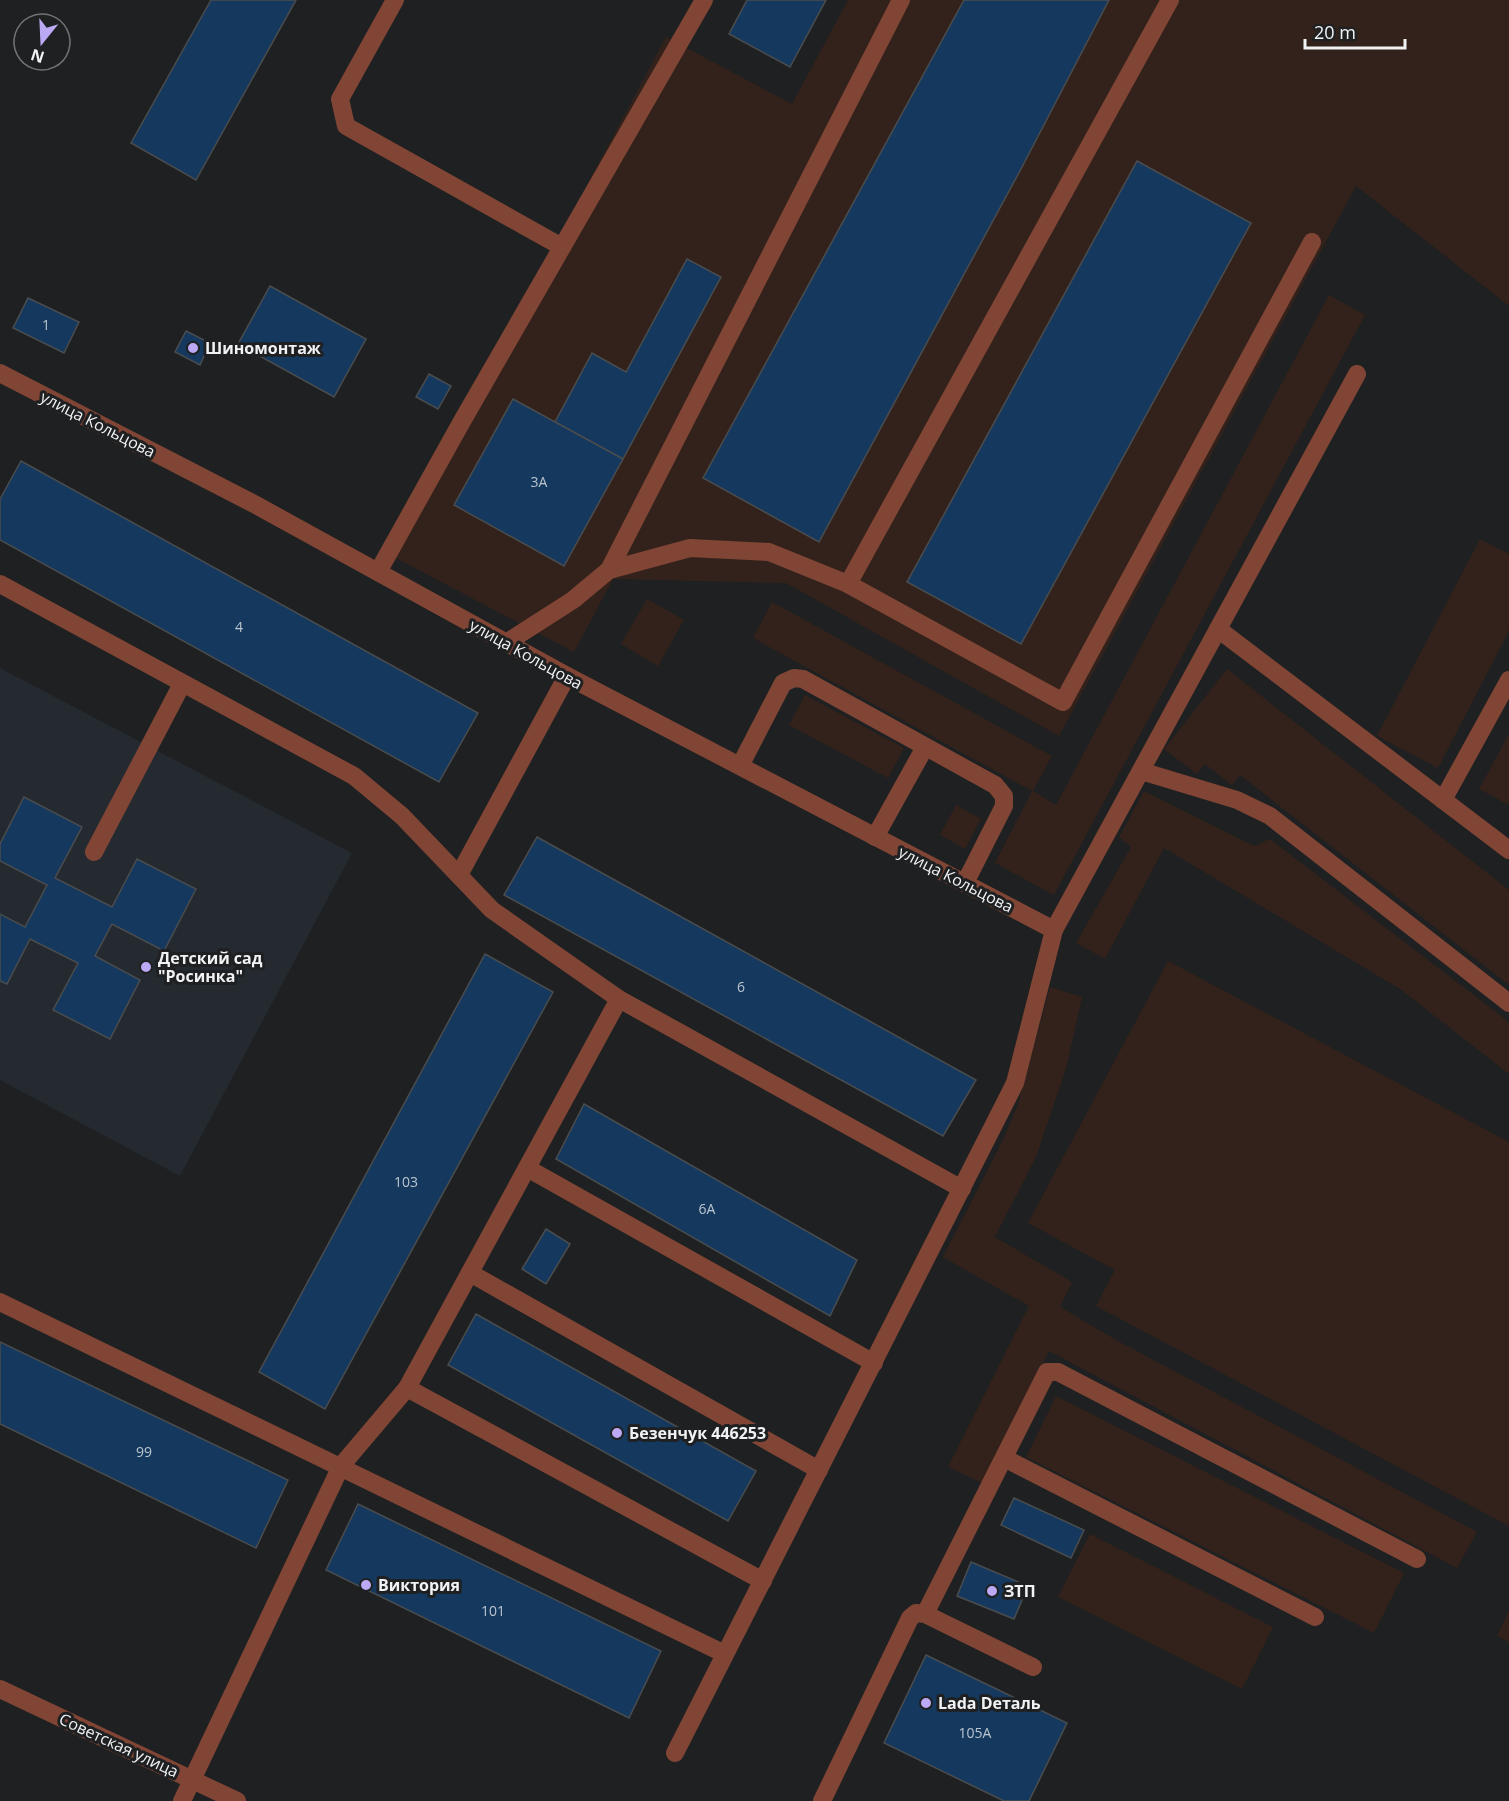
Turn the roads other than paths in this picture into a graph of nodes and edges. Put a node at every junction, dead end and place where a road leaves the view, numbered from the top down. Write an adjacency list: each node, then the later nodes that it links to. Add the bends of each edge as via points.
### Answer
1 (395, 0): 6 (street, via 340,99 346,126)
2 (704, 0): 6 (street)
3 (901, 0): 9 (street)
4 (1170, 0): 12 (street)
5 (1312, 242): 12 (street, via 1064,702)
6 (562, 247): 10 (street)
7 (0, 373): 10 (street, улица Кольцова)
8 (1357, 374): 13 (street)
9 (609, 570): 12 (street, via 690,548 769,552); 14 (street, via 573,600)
10 (378, 572): 14 (street, улица Кольцова)
11 (0, 584): 17 (street)
12 (848, 584)
13 (1218, 629): 20 (street); 21 (street)
14 (506, 643): 15 (street, улица Кольцова)
15 (567, 676): 19 (street, улица Кольцова); 25 (street)
16 (1509, 680): 21 (street)
17 (182, 684): 24 (street); 25 (street, via 354,776 402,816)
18 (925, 747): 19 (street, via 803,679 794,678 783,683); 22 (street); 26 (street, via 995,785 1004,796 1005,806)
19 (740, 766): 22 (street, улица Кольцова)
20 (1141, 771): 27 (street); 29 (street, via 1237,800 1270,816)
21 (1443, 800): 23 (street)
22 (875, 837): 26 (street, улица Кольцова)
23 (1509, 850)
24 (94, 852)
25 (459, 875): 28 (street, via 492,910)
26 (965, 883): 27 (street, улица Кольцова)
27 (1054, 930): 31 (street, via 1015,1083)
28 (619, 999): 30 (street); 31 (street)
29 (1509, 1003)
30 (527, 1168): 32 (street); 34 (street)
31 (962, 1189): 34 (street)
32 (470, 1274): 35 (street); 38 (street)
33 (0, 1302): 37 (street)
34 (874, 1363): 38 (street)
35 (407, 1388): 37 (street); 40 (street)
36 (1004, 1458): 39 (street, via 1047,1372 1058,1372); 41 (street); 42 (street)
37 (340, 1466): 43 (street); 47 (street)
38 (819, 1470): 40 (street)
39 (1417, 1560)
40 (763, 1581): 43 (street)
41 (925, 1614): 44 (street); 50 (street, via 915,1612 910,1618)
42 (1315, 1617)
43 (726, 1654): 46 (street)
44 (1033, 1667)
45 (0, 1689): 47 (street, Советская улица)
46 (675, 1753)
47 (192, 1780): 48 (street); 49 (street, Советская улица)
48 (182, 1801)
49 (237, 1801)
50 (822, 1801)

